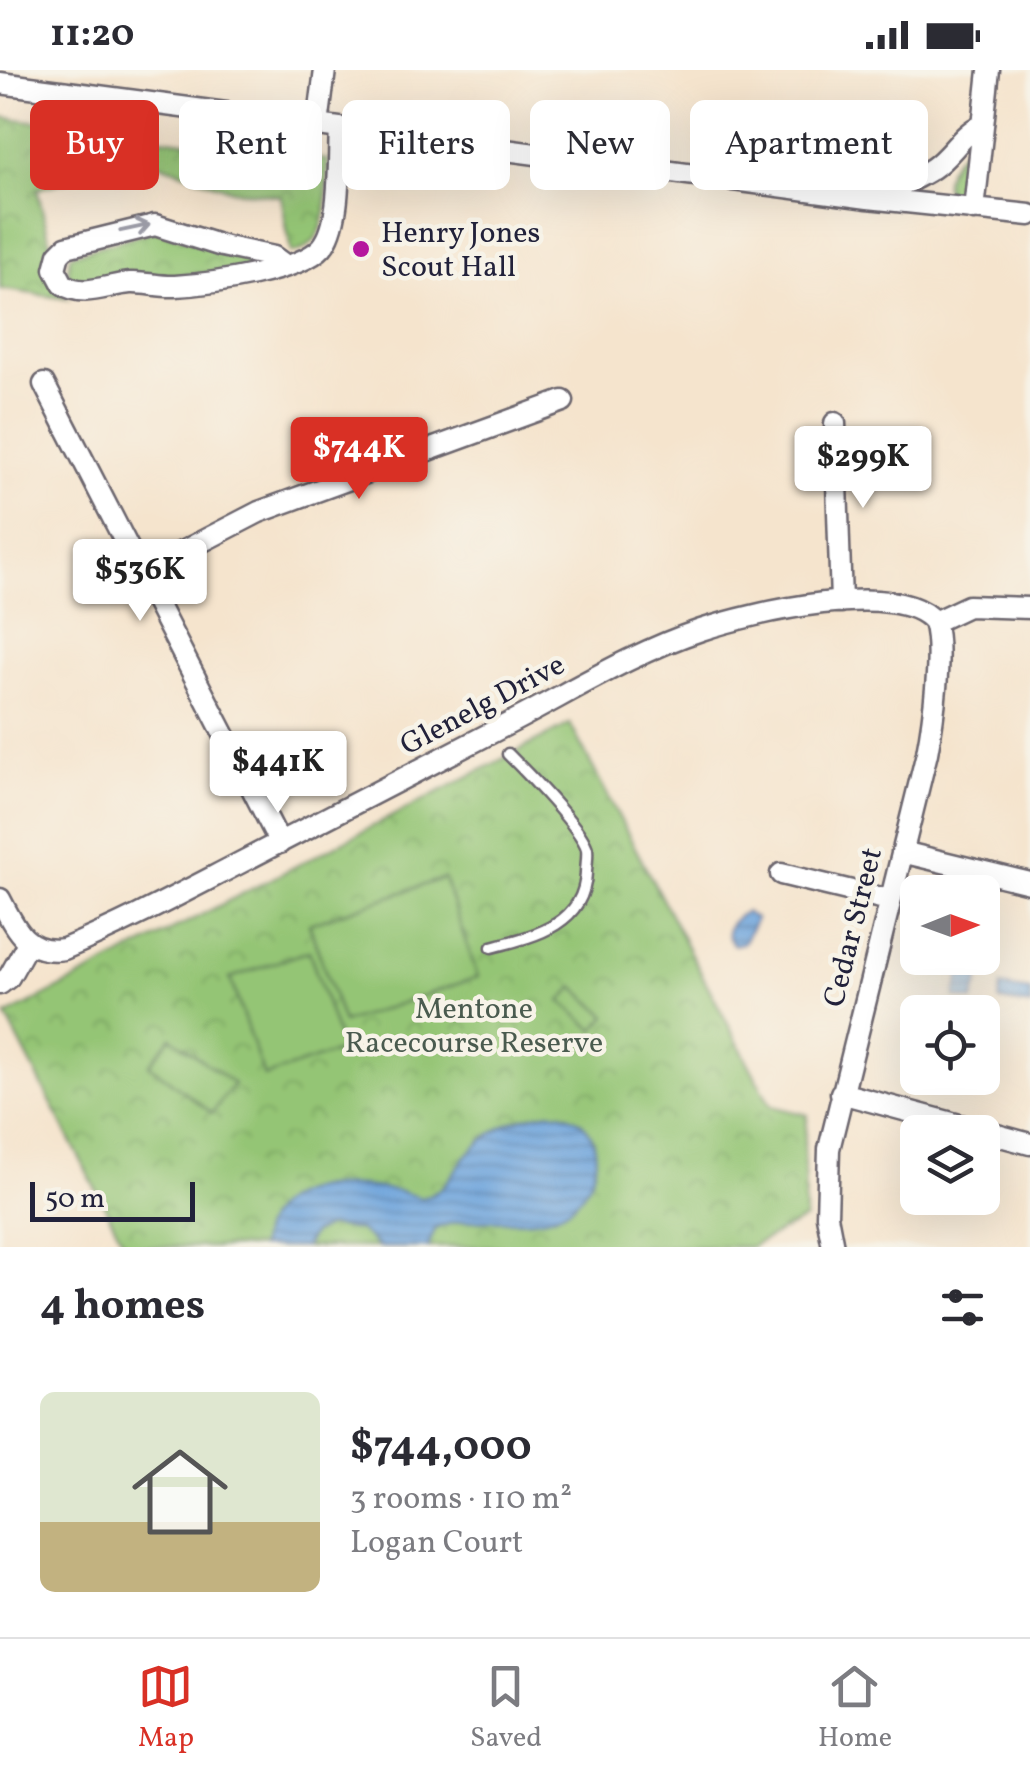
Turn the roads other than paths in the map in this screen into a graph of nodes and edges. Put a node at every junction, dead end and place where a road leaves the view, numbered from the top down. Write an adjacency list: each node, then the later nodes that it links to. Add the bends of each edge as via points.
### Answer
1 (325, 70): 4 (street)
2 (989, 70): 6 (street)
3 (0, 83): 5 (street)
4 (321, 100)
5 (179, 107)
6 (982, 125): 9 (street); 12 (street)
7 (322, 126): 8 (street)
8 (340, 128): 10 (street); 14 (street, via 332,233 310,258)
9 (936, 166): 10 (street); 11 (street)
10 (868, 198): 11 (street)
11 (942, 206): 12 (street)
12 (974, 210): 13 (street)
13 (1030, 215)
14 (285, 265): 14 (street, one-way to 14, via 185,284 134,282 81,292 63,284 55,269 66,247 148,224)
15 (44, 384): 18 (street)
16 (562, 401): 18 (street, via 260,512)
17 (834, 423): 19 (street)
18 (142, 572): 23 (street)
19 (841, 602): 21 (street, Glenelg Drive, via 905,602); 23 (street, Glenelg Drive, via 731,621 659,646)
20 (1030, 608): 21 (street, via 968,606)
21 (934, 622): 24 (street, Cedar Street, via 929,742)
22 (508, 754): 30 (lane, via 587,848 585,885 570,915 543,934)
23 (280, 843): 29 (street, Glenelg Drive, via 64,950)
24 (902, 852): 26 (street); 28 (street, Cedar Street)
25 (780, 874): 28 (street)
26 (1030, 883)
27 (0, 899): 29 (street)
28 (889, 900): 32 (street, Cedar Street)
29 (28, 943): 31 (street)
30 (492, 947)
31 (0, 984)
32 (841, 1093): 33 (street); 34 (street, Cedar Street, via 827,1168)
33 (1030, 1144)
34 (833, 1247)

